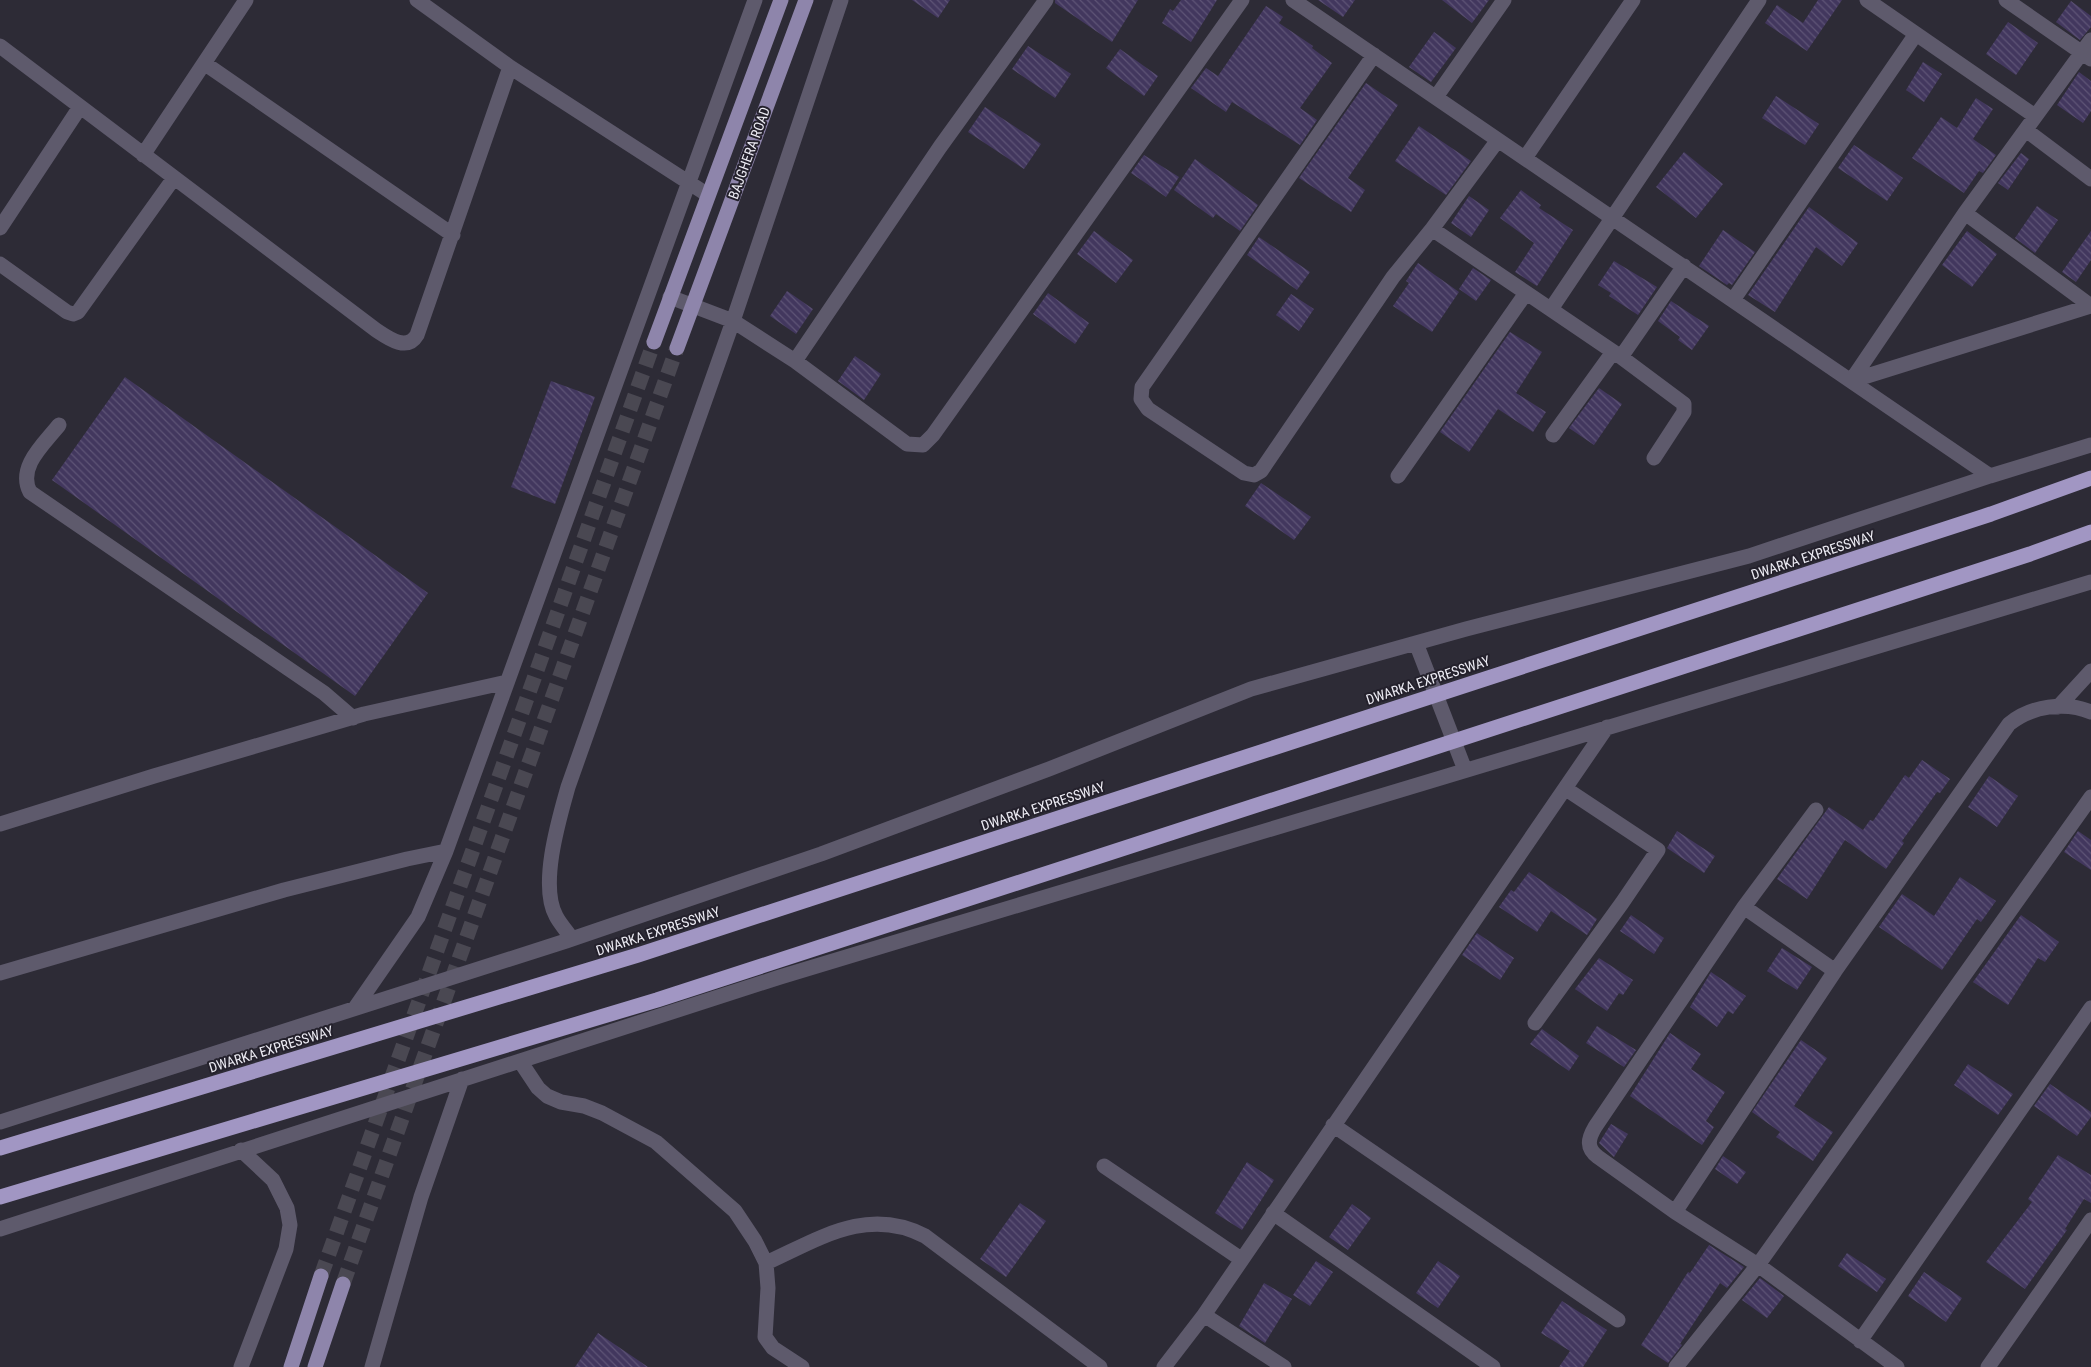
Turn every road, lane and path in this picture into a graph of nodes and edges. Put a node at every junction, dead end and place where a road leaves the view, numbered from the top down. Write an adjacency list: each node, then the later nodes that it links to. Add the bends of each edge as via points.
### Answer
1 (246, 0): 20 (street)
2 (417, 0): 21 (street)
3 (755, 0): 31 (street)
4 (781, 0): 32 (main road, BAJGHERA ROAD)
5 (806, 0): 44 (main road, BAJGHERA ROAD)
6 (841, 0): 47 (street)
7 (1046, 0): 51 (street, via 940,147)
8 (1242, 0): 51 (street, via 939,427 923,445 907,444)
9 (1504, 0): 22 (street)
10 (1633, 0): 28 (street)
11 (1759, 0): 35 (street)
12 (1867, 0): 15 (street)
13 (2006, 0): 19 (street)
14 (1301, 2): 18 (street)
15 (1916, 34): 24 (street); 43 (street)
16 (2091, 40): 19 (street)
17 (0, 46): 23 (street)
18 (1374, 55): 22 (street); 37 (street, via 1142,387 1140,393 1144,405 1244,473 1258,473 1266,467 1393,278)
19 (2086, 55): 24 (street)
20 (204, 63): 27 (street); 38 (street)
21 (510, 67): 31 (street); 38 (street)
22 (1436, 97): 26 (street)
23 (80, 107): 27 (street); 33 (street)
24 (2035, 116): 25 (street)
25 (2026, 130): 30 (street); 34 (street)
26 (1498, 140): 28 (street); 37 (street)
27 (143, 155): 29 (street)
28 (1525, 158): 35 (street)
29 (174, 178): 38 (street, via 376,330 398,342 411,342 416,335); 39 (street, via 78,312 67,312)
30 (2091, 179)
31 (689, 182): 32 (street); 64 (street)
32 (708, 194): 42 (main road, BAJGHERA ROAD)
33 (6, 205): 36 (street)
34 (1965, 213): 45 (street); 52 (street)
35 (1613, 218): 40 (street); 46 (street)
36 (0, 228)
37 (1432, 229): 41 (street)
38 (452, 235)
39 (0, 264)
40 (1684, 266): 43 (street); 50 (street)
41 (1526, 293): 46 (street); 57 (street)
42 (670, 297): 44 (street); 48 (main road, BAJGHERA ROAD)
43 (1733, 300): 52 (street)
44 (692, 306): 47 (street); 49 (main road, BAJGHERA ROAD)
45 (2091, 306): 52 (street)
46 (1551, 309): 50 (street)
47 (732, 321): 51 (street); 76 (street, via 558,820 550,888 555,915)
48 (654, 342)
49 (677, 348)
50 (1617, 354): 54 (street); 56 (street, via 1685,406)
51 (796, 361)
52 (1851, 381): 58 (street)
53 (59, 425): 67 (street, via 28,468 25,478 30,492 324,693)
54 (1553, 435)
55 (2091, 445): 58 (street)
56 (1654, 458)
57 (1398, 476)
58 (1990, 476): 62 (street, via 1748,556)
59 (2091, 478): 86 (highway, DWARKA EXPRESSWAY, bridge, via 1981,517 638,955)
60 (2091, 532): 89 (highway, bridge, via 657,1000)
61 (2091, 582): 68 (street)
62 (1416, 643): 69 (street); 76 (street, via 1251,689 820,854)
63 (2091, 672): 65 (street)
64 (507, 682): 67 (street); 74 (street)
65 (2058, 707): 66 (street); 77 (street, via 2027,712 2009,724)
66 (2091, 712)
67 (353, 718): 73 (street)
68 (1607, 727): 69 (street); 70 (street)
69 (1465, 770): 82 (street, via 780,977)
70 (1566, 789): 81 (street, via 1658,850); 85 (street)
71 (2091, 797): 96 (street)
72 (1816, 810): 75 (street)
73 (0, 824)
74 (446, 851): 78 (street, via 284,890); 79 (street, via 418,917)
75 (1744, 907): 77 (street); 90 (street, via 1589,1138 1589,1148 1593,1153)
76 (572, 939): 79 (street)
77 (1835, 971): 90 (street)
78 (0, 973)
79 (355, 1008): 84 (street)
80 (2091, 1008): 101 (street)
81 (1535, 1022)
82 (520, 1060): 83 (street); 95 (street, via 546,1096 602,1112 656,1142 735,1211)
83 (462, 1079): 87 (street); 105 (street, via 421,1197)
84 (0, 1122)
85 (1333, 1125): 91 (street); 100 (street)
86 (0, 1148)
87 (241, 1150): 93 (street); 102 (street, via 273,1180 287,1208 290,1225 286,1249)
88 (1104, 1166): 94 (street)
89 (0, 1197)
90 (1675, 1212): 96 (street)
91 (1273, 1213): 94 (street); 110 (street)
92 (2091, 1220): 113 (street)
93 (0, 1229)
94 (1241, 1259): 99 (street)
95 (766, 1263): 106 (street, via 765,1337 773,1348); 107 (street, via 860,1224 901,1226 925,1236)
96 (1758, 1265): 101 (street); 111 (street)
97 (321, 1276): 103 (main road)
98 (343, 1284): 104 (main road)
99 (1204, 1315): 108 (street); 109 (street)
100 (1618, 1320)
101 (1860, 1341): 112 (street)
102 (241, 1367)
103 (291, 1367)
104 (315, 1367)
105 (372, 1367)
106 (802, 1367)
107 (1100, 1367)
108 (1164, 1367)
109 (1284, 1367)
110 (1493, 1367)
111 (1676, 1367)
112 (1897, 1367)
113 (1988, 1367)

